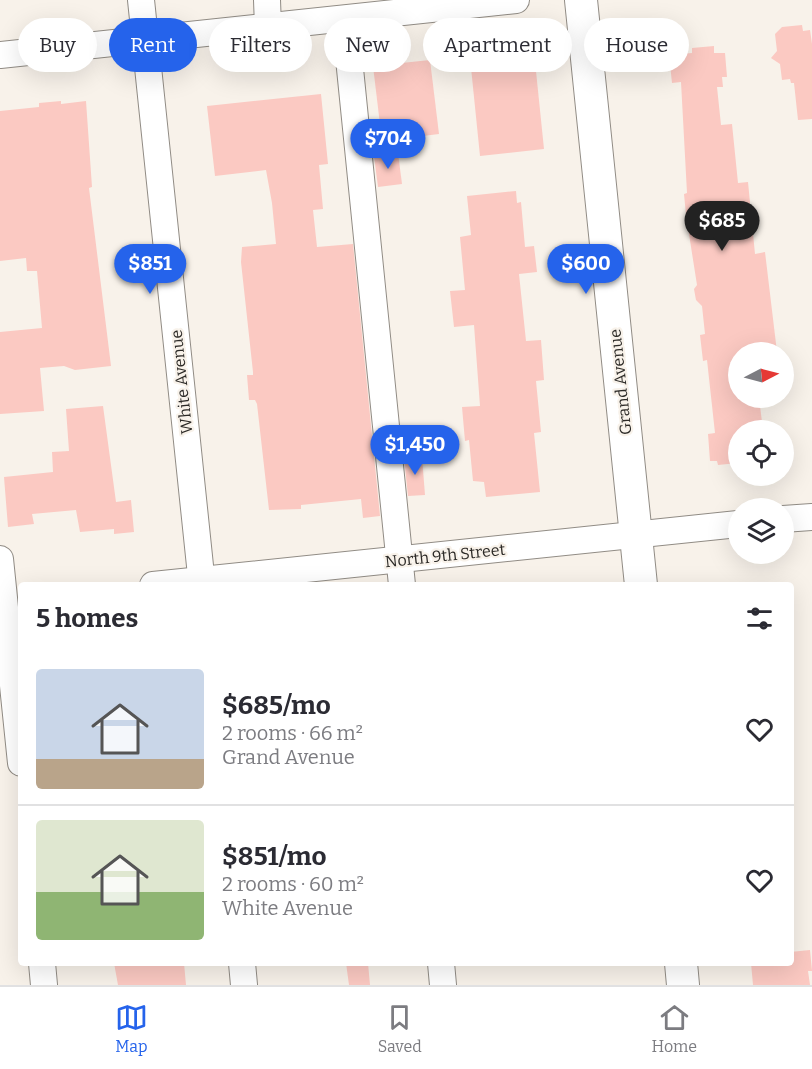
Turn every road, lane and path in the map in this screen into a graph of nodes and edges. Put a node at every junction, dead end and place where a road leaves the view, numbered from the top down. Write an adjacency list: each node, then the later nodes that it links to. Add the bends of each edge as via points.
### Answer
1 (141, 0): 6 (street, White Avenue)
2 (267, 0): 7 (street)
3 (516, 0): 5 (street)
4 (581, 0): 16 (main road, Grand Avenue)
5 (454, 3): 8 (street)
6 (143, 18)
7 (268, 18)
8 (352, 18)
9 (109, 44): 10 (street)
10 (0, 55)
11 (149, 72): 19 (street, White Avenue)
12 (350, 72): 18 (street)
13 (812, 517): 14 (street)
14 (794, 518)
15 (728, 525): 16 (street, North 9th Street)
16 (636, 534): 18 (street, North 9th Street); 20 (main road, Grand Avenue)
17 (0, 559): 21 (street)
18 (401, 573): 19 (street, North 9th Street)
19 (202, 582)
20 (641, 582)
21 (8, 600): 22 (street)
22 (18, 725)
23 (42, 966): 27 (street)
24 (242, 966): 28 (street)
25 (441, 966): 29 (street)
26 (681, 966): 30 (main road)
27 (44, 985)
28 (244, 985)
29 (443, 985)
30 (683, 985)

